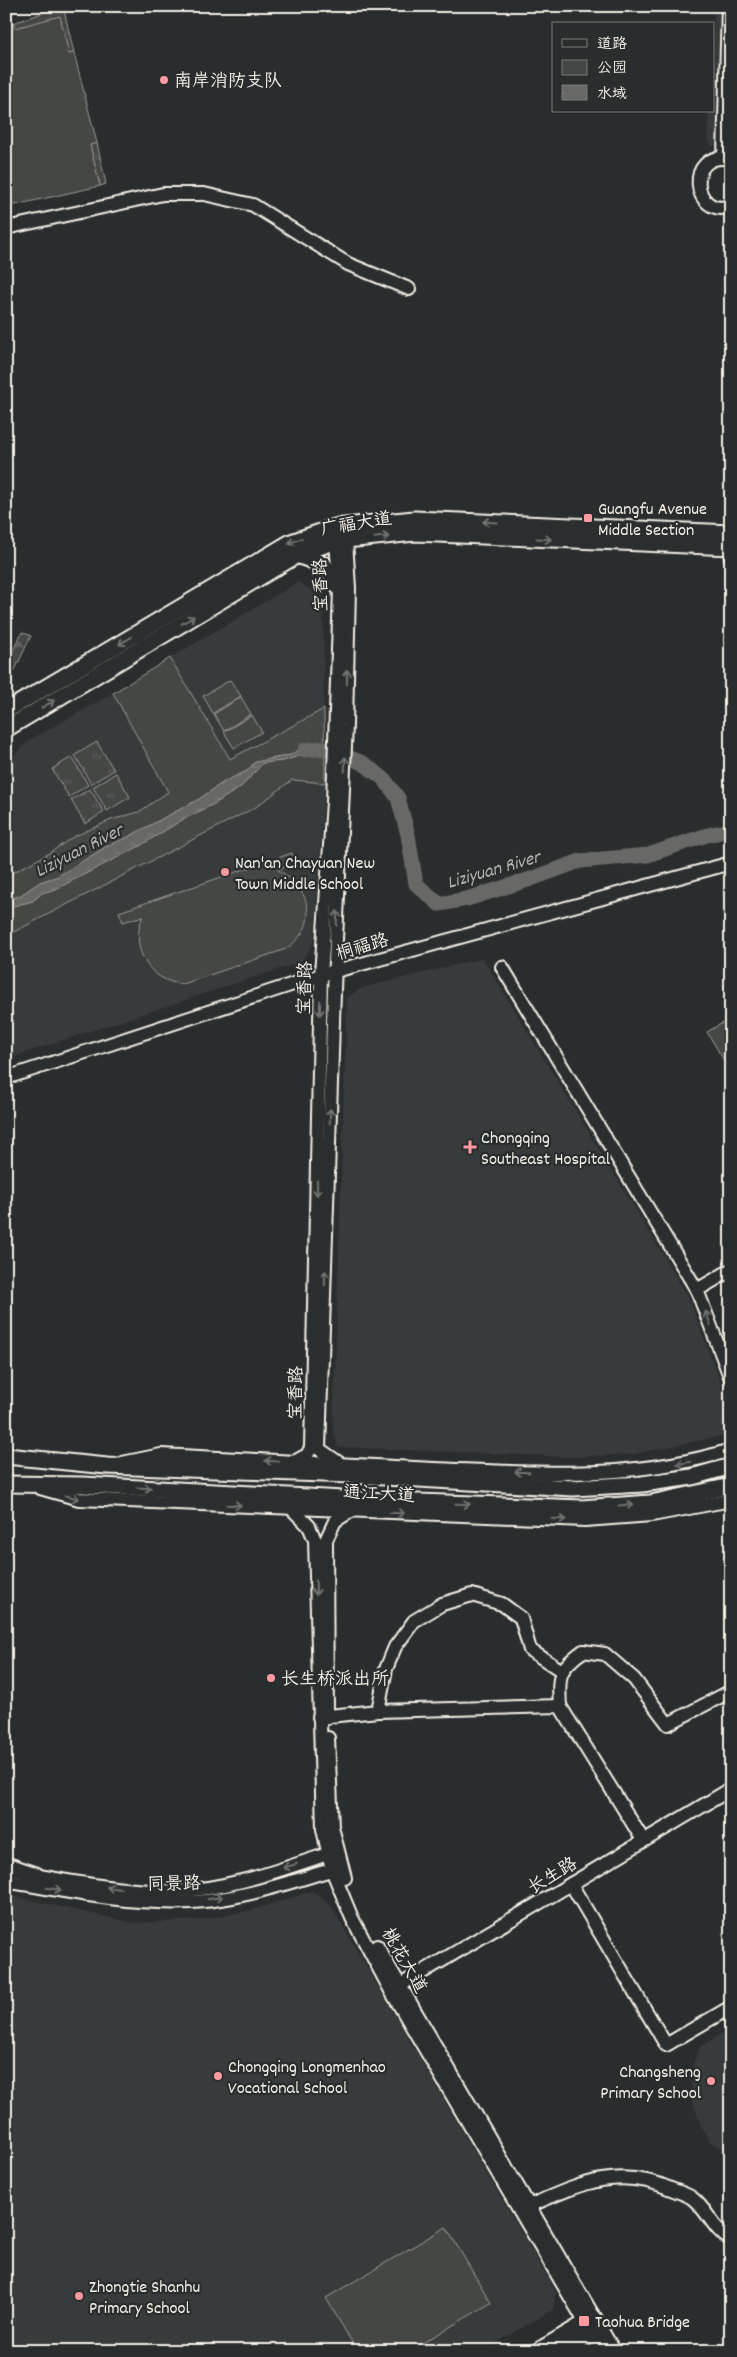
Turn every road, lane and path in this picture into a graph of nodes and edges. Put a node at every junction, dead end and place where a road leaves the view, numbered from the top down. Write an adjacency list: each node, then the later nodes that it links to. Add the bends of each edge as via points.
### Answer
1 (728, 6): 2 (street)
2 (729, 43): 3 (street)
3 (727, 158): 4 (street, via 708,162 702,168 698,184 704,199 710,204)
4 (731, 206)
5 (6, 228): 6 (street, via 163,194 204,194 253,205 348,264)
6 (409, 289)
7 (339, 536): 8 (main road, 广福大道, via 416,533); 9 (main road, 广福大道); 10 (street, 宝香路); 11 (main road, 广福大道, one-way to 11, via 291,542); 12 (street, 宝香路, one-way to 7, via 348,588)
8 (730, 544)
9 (297, 555): 10 (main road, via 324,565); 13 (main road, 广福大道, one-way to 9)
10 (340, 589): 12 (street, 宝香路)
11 (6, 711)
12 (340, 726): 14 (street, 宝香路)
13 (6, 728)
14 (338, 803): 17 (street, 宝香路, one-way to 14); 18 (street, 宝香路)
15 (731, 863): 17 (street, 桐福路)
16 (502, 967): 21 (street)
17 (335, 972): 18 (street, 桐福路); 23 (street, 宝香路, one-way to 17)
18 (321, 976): 19 (street, 桐福路); 23 (street, 宝香路, one-way to 23)
19 (6, 1078)
20 (731, 1270): 21 (street)
21 (697, 1290): 22 (street, one-way to 21)
22 (731, 1380)
23 (315, 1448): 26 (street); 27 (street)
24 (731, 1450): 27 (street, 通江大道, one-way to 27, via 690,1462 644,1469 568,1474)
25 (9, 1454): 28 (main road, 通江大道)
26 (294, 1462): 27 (street, 通江大道); 28 (street, 通江大道, one-way to 28, via 161,1455)
27 (342, 1465)
28 (108, 1466): 29 (main road, 通江大道, via 574,1488 642,1484)
29 (731, 1466)
30 (6, 1484): 31 (main road, 通江大道)
31 (25, 1485): 32 (main road, 通江大道, one-way to 32, via 83,1484 581,1508 651,1503); 33 (main road); 35 (street, 通江大道, one-way to 35, via 79,1499)
32 (731, 1486)
33 (6, 1494)
34 (731, 1500): 36 (street, 通江大道, one-way to 34, via 585,1520 652,1515)
35 (291, 1508): 36 (street, 通江大道); 37 (street)
36 (351, 1511): 37 (street, via 335,1521)
37 (320, 1540): 42 (street, 桃花大道)
38 (562, 1671): 39 (street, via 566,1663 583,1651 605,1654 634,1679 668,1724); 40 (street, via 558,1679); 41 (street, via 530,1650 521,1618 502,1604 472,1595 442,1604 414,1621 395,1647 386,1669)
39 (731, 1691)
40 (560, 1706): 41 (street); 44 (street)
41 (378, 1711): 42 (street)
42 (323, 1717): 45 (street, 桃花大道)
43 (731, 1789): 44 (street, 长生路)
44 (643, 1840): 50 (street, 长生路)
45 (333, 1853): 47 (street, 桃花大道); 48 (street, one-way to 48, via 242,1881 179,1891 128,1890)
46 (6, 1865): 48 (main road)
47 (336, 1868): 49 (street, 同景路, one-way to 47, via 102,1898 193,1902 258,1891); 51 (street, 桃花大道)
48 (36, 1875): 49 (street)
49 (8, 1879)
50 (571, 1884): 51 (street, 长生路); 52 (street, via 666,2045)
51 (395, 1988): 53 (street, 桃花大道); 55 (street, 桃花大道)
52 (731, 2007)
53 (529, 2206): 54 (street, via 582,2183 620,2178 654,2181 692,2198 721,2235); 55 (street, 桃花大道)
54 (731, 2240)
55 (593, 2326): 56 (main road); 57 (main road); 58 (street, 桃花大道); 59 (street, 桃花大道)
56 (538, 2351)
57 (564, 2351)
58 (602, 2351)
59 (614, 2351)

